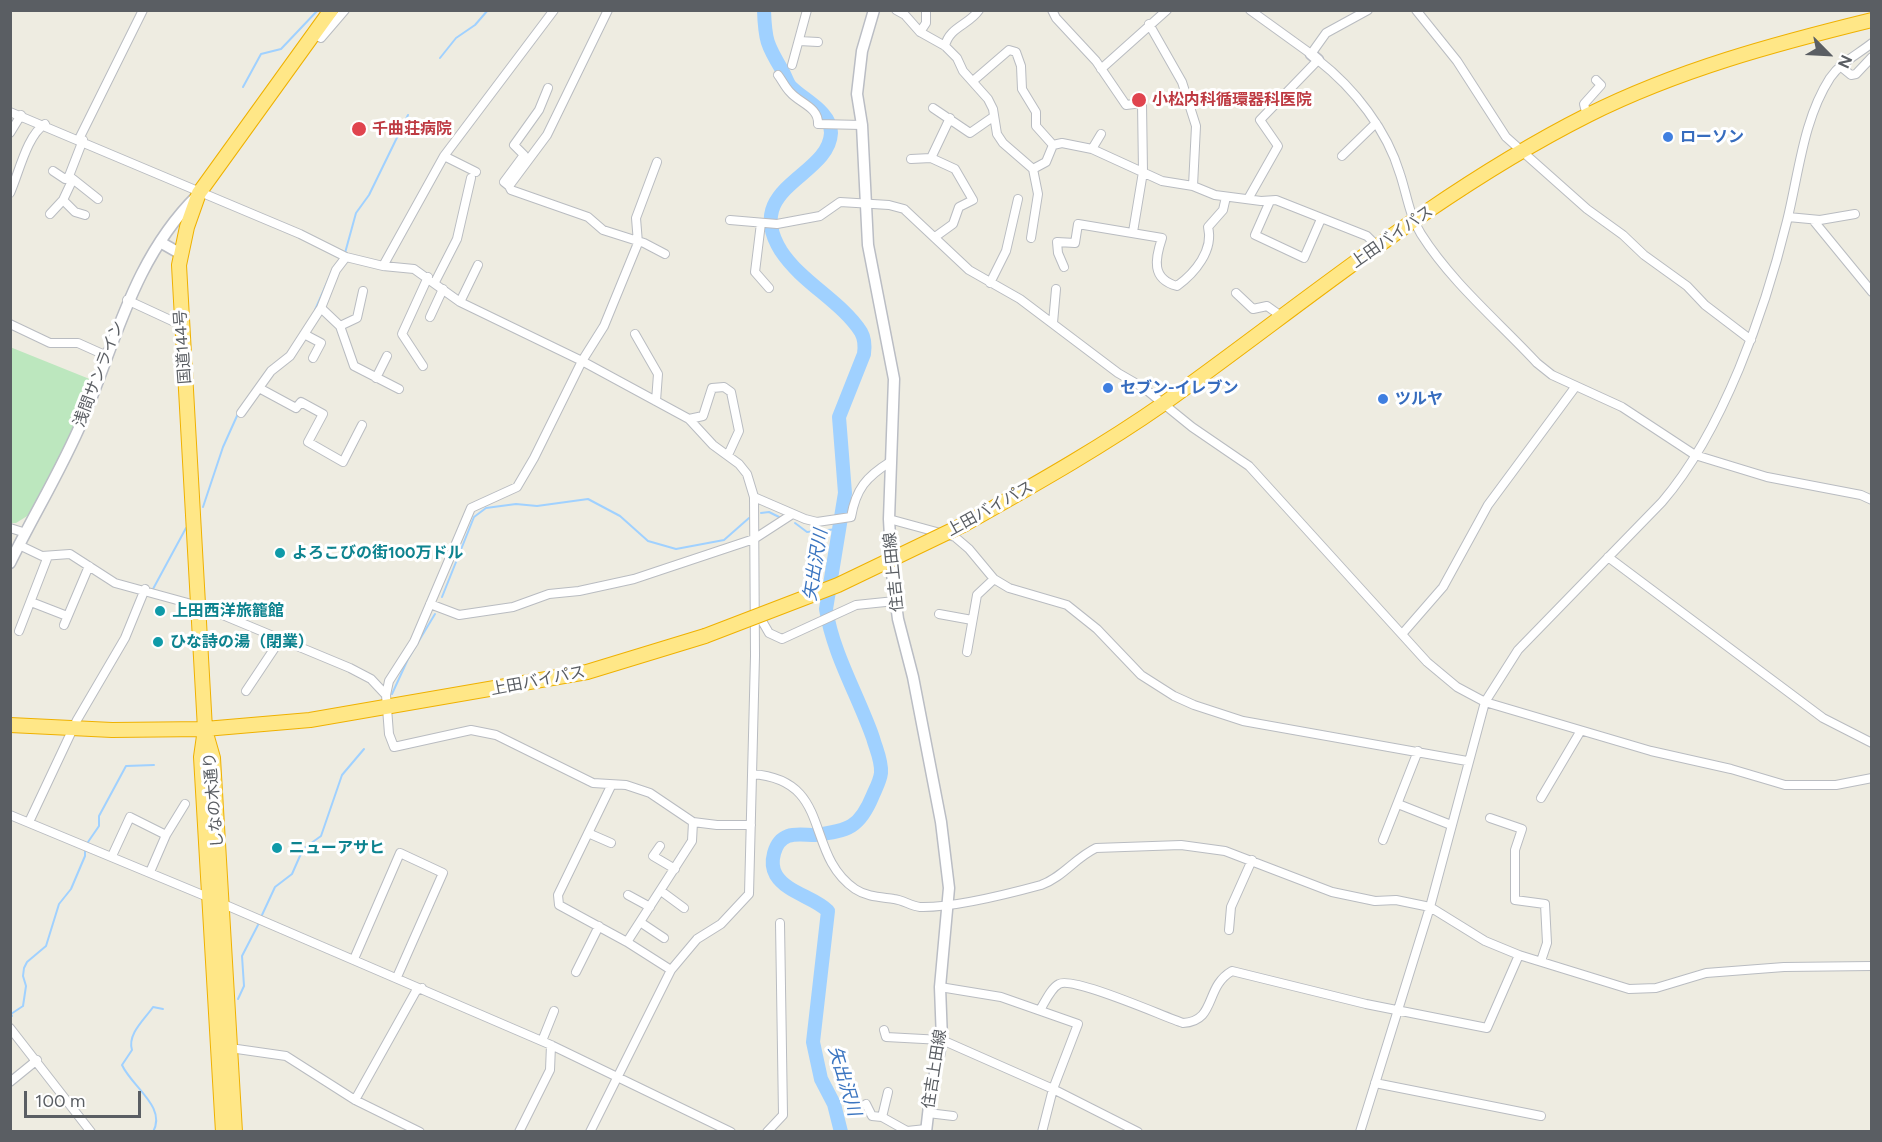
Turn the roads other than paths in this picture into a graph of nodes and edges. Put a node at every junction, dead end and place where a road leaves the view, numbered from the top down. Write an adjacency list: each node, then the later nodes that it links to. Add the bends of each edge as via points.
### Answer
1 (143, 10): 44 (street)
2 (331, 10): 19 (highway, 国道144号)
3 (345, 10): 19 (street, via 321,38)
4 (554, 10): 48 (street)
5 (608, 10): 57 (street, via 547,135)
6 (807, 10): 20 (street)
7 (874, 10): 41 (main road, 住吉上田線, via 862,51 857,94)
8 (896, 10): 18 (street)
9 (926, 10): 18 (street, via 926,23)
10 (979, 10): 23 (street, via 973,19 952,31)
11 (1052, 10): 28 (street)
12 (1167, 10): 17 (street)
13 (1250, 10): 24 (street)
14 (1368, 10): 24 (street, via 1326,33)
15 (1416, 10): 47 (street, via 1457,61 1506,137)
16 (1872, 20): 36 (highway, 上田バイパス, via 1720,61)
17 (1149, 24): 28 (street); 58 (street, via 1182,82 1196,126)
18 (920, 32): 23 (street)
19 (315, 35): 60 (highway, 国道144号)
20 (799, 41): 21 (street); 26 (street)
21 (818, 42)
22 (1872, 43): 27 (street)
23 (945, 46): 31 (street)
24 (1315, 57): 39 (street, via 1345,84); 64 (street, via 1260,120 1278,146)
25 (1872, 57): 27 (street, via 1856,74 1851,75)
26 (792, 65)
27 (1840, 66): 71 (street, via 1813,113)
28 (1101, 69): 55 (street, via 1126,105 1142,104)
29 (778, 75): 41 (street, via 790,92 811,108 819,118 818,124)
30 (1596, 80): 36 (street, via 1601,85 1584,104)
31 (973, 81): 37 (street, via 988,99); 45 (street, via 1009,50 1016,52 1022,89 1035,112 1036,126)
32 (548, 88): 57 (street, via 539,110 514,145 524,155 506,176 504,182)
33 (933, 108): 38 (street)
34 (10, 111): 35 (street)
35 (21, 115): 40 (street); 42 (street)
36 (1587, 116): 47 (highway, 上田バイパス)
37 (993, 117): 38 (street, via 970,134); 53 (street, via 1003,142)
38 (950, 118): 50 (street)
39 (1376, 123): 49 (street); 75 (street, via 1392,152)
40 (45, 124): 44 (street); 59 (street, via 28,143)
41 (862, 125): 67 (main road, 住吉上田線)
42 (10, 133)
43 (1101, 134): 46 (street)
44 (81, 140): 56 (street); 60 (street)
45 (1053, 145): 46 (street); 53 (street, via 1046,162)
46 (1092, 149): 55 (street)
47 (1525, 151): 75 (highway, 上田バイパス); 109 (street, via 1587,209)
48 (444, 156): 87 (street); 90 (street, via 473,175 458,239)
49 (1342, 156)
50 (931, 158): 51 (street); 78 (street, via 955,169 973,200 959,207 953,224)
51 (911, 159)
52 (657, 162): 81 (street, via 636,218)
53 (1033, 169): 79 (street, via 1038,194)
54 (53, 171): 56 (street, via 65,179)
55 (1143, 172): 58 (street, via 1162,181); 77 (street)
56 (69, 176): 62 (street); 65 (street, via 71,183)
57 (509, 186): 81 (street)
58 (1193, 186): 61 (street)
59 (10, 193)
60 (200, 193): 80 (main road, 浅間サンライン); 83 (highway, 国道144号); 85 (street)
61 (1226, 197): 64 (street); 77 (street, via 1222,210 1208,227 1209,248 1177,286 1157,274 1162,238)
62 (98, 199)
63 (1018, 199): 91 (street, via 1006,251)
64 (1248, 199): 66 (street)
65 (63, 200): 68 (street); 70 (street, via 75,212)
66 (1270, 201): 72 (street); 72 (street, via 1255,235 1304,258)
67 (864, 203): 76 (street, via 840,202 820,216); 78 (street, via 898,206); 126 (main road, 住吉上田線, via 868,245 894,379)
68 (50, 214)
69 (1855, 214): 74 (street)
70 (85, 215)
71 (1788, 217): 74 (street); 109 (street)
72 (1321, 219): 82 (street, via 1367,236)
73 (730, 220): 76 (street)
74 (1813, 220): 96 (street)
75 (1414, 221): 82 (highway, 上田バイパス); 116 (street, via 1439,262 1537,363)
76 (762, 223): 92 (street, via 754,272)
77 (1133, 232): 88 (street, via 1078,224 1075,243 1057,242)
78 (935, 237): 91 (street, via 969,270)
79 (1031, 238)
80 (160, 242): 83 (main road); 98 (main road, 浅間サンライン)
81 (638, 243): 84 (street); 113 (street, via 604,326)
82 (1377, 246): 101 (highway, 上田バイパス)
83 (181, 254): 105 (highway, 国道144号)
84 (665, 254)
85 (346, 257): 87 (street); 100 (street, via 336,270)
86 (478, 265): 99 (street)
87 (383, 266): 89 (street, via 414,269)
88 (1064, 267)
89 (428, 277): 90 (street); 114 (street, via 402,334)
90 (435, 282): 93 (street)
91 (990, 283): 103 (street)
92 (769, 288)
93 (443, 289): 99 (street); 102 (street)
94 (1056, 289): 103 (street)
95 (363, 291): 106 (street, via 357,318)
96 (1872, 292)
97 (1236, 293): 101 (street, via 1253,309 1272,307)
98 (127, 300): 105 (street); 110 (main road, 浅間サンライン)
99 (459, 302): 113 (street)
100 (321, 308): 106 (street); 107 (street)
101 (1281, 316): 120 (highway, 上田バイパス)
102 (430, 317)
103 (1053, 323): 120 (street)
104 (10, 324): 110 (street, via 50,343 78,343)
105 (181, 325): 145 (highway, 国道144号)
106 (340, 326): 115 (street, via 354,366)
107 (304, 334): 111 (street, via 321,343); 117 (street, via 290,356)
108 (635, 334): 119 (street, via 658,374)
109 (1751, 340): 125 (street)
110 (107, 356): 132 (main road, 浅間サンライン, via 63,464)
111 (313, 357)
112 (387, 357): 115 (street)
113 (582, 362): 119 (street); 143 (street, via 517,487 471,508)
114 (423, 366)
115 (376, 378): 118 (street)
116 (1576, 387): 125 (street, via 1622,407); 151 (street, via 1488,505 1443,587)
117 (259, 388): 121 (street); 123 (street, via 296,408 301,402 323,414 308,442 343,462)
118 (399, 389)
119 (656, 401): 122 (street)
120 (1162, 404): 151 (street, via 1249,466); 155 (highway, 上田バイパス, bridge, via 1055,473 965,524 838,585 705,636 587,672)
121 (241, 413)
122 (689, 419): 124 (street, via 713,446); 124 (street, via 703,416 712,388 724,387 731,392 740,431)
123 (362, 425)
124 (728, 455): 127 (street, via 747,474)
125 (1695, 455): 128 (street, via 1767,477); 136 (street, via 1677,484)
126 (890, 462): 129 (street, via 866,478 854,498 851,517 817,522); 130 (main road, 住吉上田線)
127 (754, 497): 129 (street); 133 (street)
128 (1872, 500)
129 (791, 515): 133 (street)
130 (889, 519): 139 (street, via 955,537); 141 (main road, 住吉上田線)
131 (10, 528): 132 (street)
132 (26, 533): 134 (main road, 浅間サンライン)
133 (754, 539): 143 (street, via 634,579 549,594 513,608 459,615); 144 (street)
134 (19, 545): 135 (street); 137 (main road, 浅間サンライン)
135 (48, 556): 138 (street, via 70,554); 142 (street)
136 (1608, 557): 156 (street, via 1518,650); 161 (street, via 1815,713)
137 (10, 563)
138 (89, 566): 140 (street, via 115,583); 147 (street)
139 (994, 579): 148 (street, via 977,595); 162 (street, via 1009,588 1067,605 1097,629 1141,675 1194,705 1243,721)
140 (145, 590): 145 (street); 158 (street, via 125,638)
141 (895, 601): 144 (street, via 856,605 790,638 777,638 769,633); 188 (main road, 住吉上田線, via 941,822)
142 (31, 602): 147 (street); 150 (street)
143 (430, 604): 155 (street, via 414,642 394,669)
144 (753, 605): 164 (street)
145 (198, 606): 152 (street); 159 (highway, 国道144号)
146 (939, 614): 148 (street)
147 (67, 616): 149 (street)
148 (972, 620): 153 (street)
149 (64, 625)
150 (19, 631)
151 (1403, 633): 156 (street, via 1427,662 1457,687)
152 (280, 640): 154 (street); 155 (street, via 371,679)
153 (967, 652)
154 (246, 691)
155 (387, 702): 159 (highway, 上田バイパス, via 310,720); 166 (street, via 394,747 471,730 489,733 593,783)
156 (1485, 702): 160 (street); 163 (street)
157 (10, 725): 158 (highway, 上田バイパス)
158 (74, 728): 159 (highway, 上田バイパス); 172 (street)
159 (205, 729): 187 (highway, しなの木通り, via 213,758)
160 (1580, 732): 165 (street, via 1785,785 1836,785); 167 (street)
161 (1872, 743)
162 (1418, 751): 163 (street); 169 (street)
163 (1467, 761): 175 (street)
164 (753, 774): 174 (street); 188 (street, via 766,775 796,788 806,799 822,841 841,875 856,890 914,906)
165 (1872, 778)
166 (611, 786): 173 (street, via 626,785 650,793); 176 (street)
167 (1541, 798)
168 (185, 804): 177 (street)
169 (1398, 804): 175 (street); 178 (street)
170 (10, 814): 172 (street)
171 (1490, 818): 200 (street, via 1522,829 1515,850 1515,900 1545,903 1546,943)
172 (29, 822): 181 (street)
173 (693, 822): 174 (street); 183 (street, via 692,841)
174 (751, 825): 202 (street, via 747,899 721,924 697,939)
175 (1451, 825): 190 (street)
176 (588, 833): 179 (street); 194 (street, via 558,895 559,905)
177 (166, 836): 181 (street, via 130,817); 184 (street)
178 (1383, 840)
179 (611, 843)
180 (660, 846): 183 (street, via 653,856)
181 (112, 856): 184 (street)
182 (1252, 860): 188 (street, via 1225,851 1181,845 1096,848 1055,880 1014,893); 190 (street, via 1332,892); 195 (street, via 1231,907)
183 (675, 869): 185 (street)
184 (150, 872): 187 (street)
185 (660, 891): 189 (street); 191 (street)
186 (628, 895): 189 (street)
187 (215, 901): 199 (street); 215 (highway, しなの木通り); 230 (highway, しなの木通り)
188 (950, 904): 205 (main road, 住吉上田線)
189 (650, 907): 192 (street)
190 (1430, 907): 198 (street, via 1485,941); 207 (street)
191 (684, 908)
192 (640, 922): 196 (street); 197 (street)
193 (780, 923): 236 (street, via 783,1115)
194 (599, 926): 197 (street); 203 (street)
195 (1229, 930)
196 (664, 938)
197 (627, 942): 202 (street)
198 (1519, 955): 200 (street); 207 (street, via 1487,1028)
199 (354, 959): 204 (street); 204 (street, via 400,854 443,873)
200 (1541, 961): 201 (street, via 1642,991 1706,973 1784,966)
201 (1872, 966)
202 (671, 970): 217 (street)
203 (576, 972)
204 (397, 977): 206 (street)
205 (940, 987): 208 (street, via 1001,997); 212 (main road, 住吉上田線)
206 (422, 988): 213 (street); 222 (street, via 416,991)
207 (1399, 1009): 208 (street, via 1232,971 1217,984 1203,1016 1196,1022 1183,1023 1065,981 1056,985); 219 (street)
208 (1040, 1010): 220 (street, via 1078,1024)
209 (554, 1011): 213 (street)
210 (10, 1028): 216 (street)
211 (884, 1030): 212 (street, via 886,1037)
212 (942, 1040): 220 (street); 224 (main road, 住吉上田線)
213 (542, 1041): 214 (street)
214 (551, 1045): 217 (street); 233 (street, via 550,1070)
215 (230, 1048): 222 (street, via 286,1056); 231 (highway, しなの木通り)
216 (37, 1060): 218 (street); 229 (street)
217 (617, 1077): 234 (street); 235 (street)
218 (10, 1082)
219 (1376, 1083): 226 (street); 239 (street)
220 (1053, 1089): 237 (street); 238 (street)
221 (888, 1092): 227 (street)
222 (355, 1100): 232 (street)
223 (866, 1104): 227 (street, via 872,1116)
224 (928, 1113): 225 (street); 228 (main road, 住吉上田線)
225 (953, 1116)
226 (1540, 1116)
227 (882, 1117): 228 (street, via 907,1131)
228 (926, 1130)
229 (91, 1131)
230 (223, 1131)
231 (235, 1131)
232 (420, 1131)
233 (519, 1131)
234 (590, 1131)
235 (731, 1131)
236 (767, 1131)
237 (1042, 1131)
238 (1138, 1131)
239 (1360, 1131)

